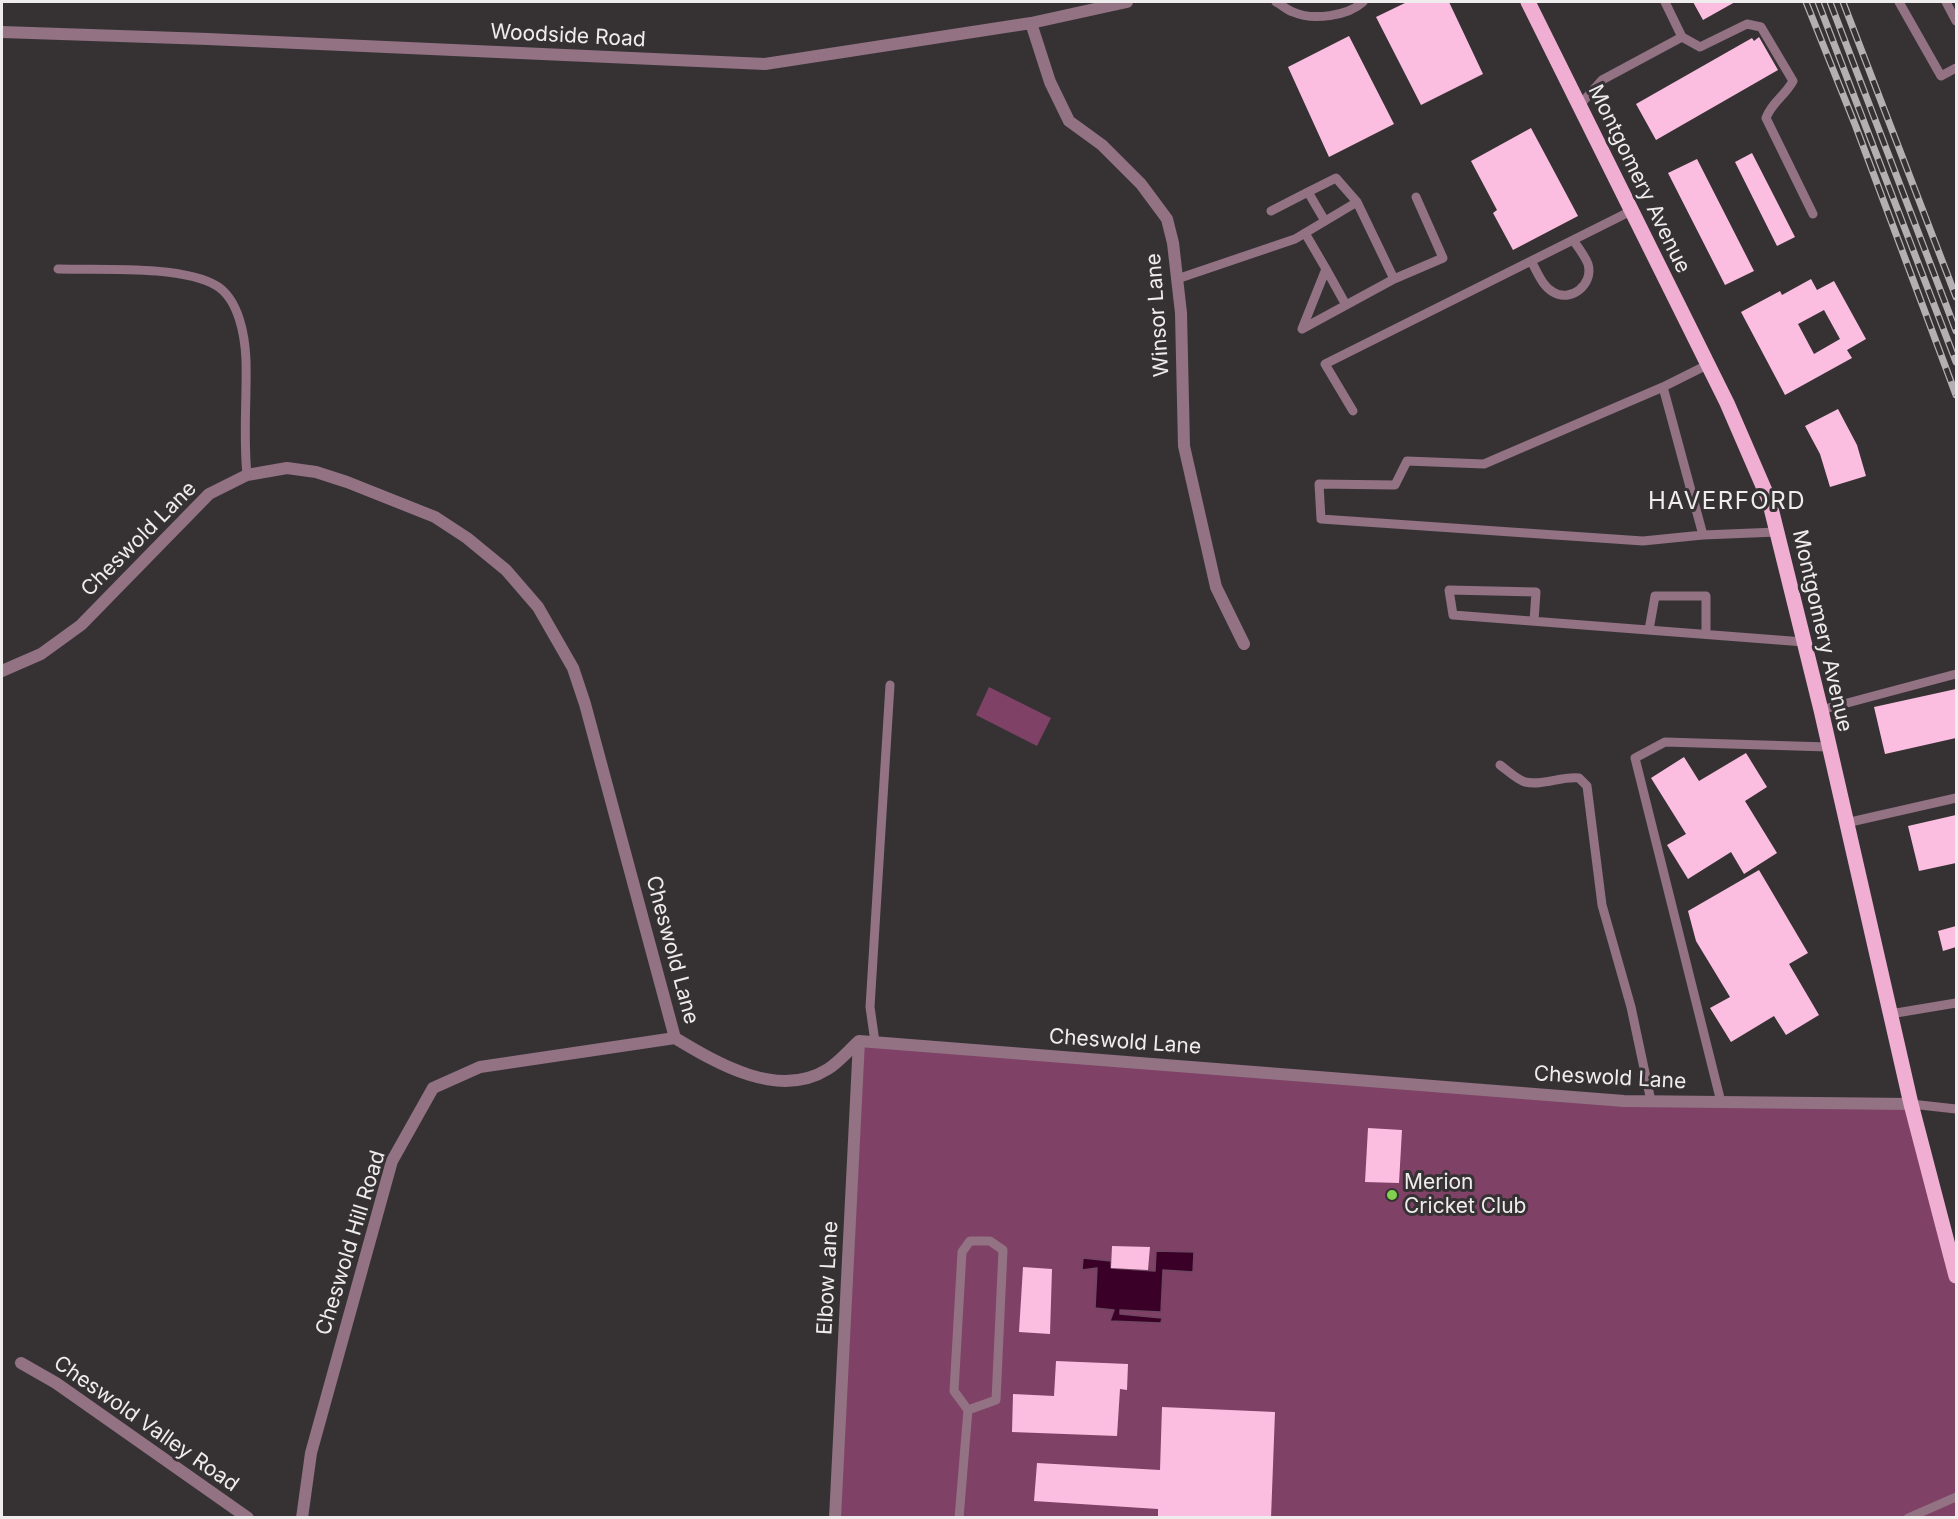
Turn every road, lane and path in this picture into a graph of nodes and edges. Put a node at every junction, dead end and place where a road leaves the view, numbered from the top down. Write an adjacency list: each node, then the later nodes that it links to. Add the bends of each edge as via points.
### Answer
1 (1127, 2): 9 (street, Woodside Road)
2 (1276, 2): 3 (lane, via 1294,13 1328,16 1357,8)
3 (1364, 2)
4 (1527, 2): 13 (main road, Montgomery Avenue)
5 (1665, 2): 11 (lane)
6 (1899, 2): 12 (lane, via 1941,76)
7 (1946, 2): 8 (lane)
8 (1956, 21)
9 (1031, 23): 10 (street, Woodside Road, via 765,64); 26 (street, Winsor Lane, via 1050,82 1069,120 1102,145 1141,184 1167,219)
10 (2, 32)
11 (1682, 37): 13 (lane, via 1602,80); 19 (lane, via 1700,47 1747,24 1761,27 1793,81 1784,96 1770,106 1766,118)
12 (1956, 69)
13 (1579, 106): 18 (main road, Montgomery Avenue)
14 (1308, 192): 16 (lane, via 1336,178); 17 (lane); 20 (lane)
15 (1416, 197): 27 (lane, via 1443,258)
16 (1357, 202): 20 (lane); 27 (lane)
17 (1271, 211)
18 (1631, 211): 22 (lane); 29 (main road, Montgomery Avenue)
19 (1814, 213)
20 (1325, 221): 21 (lane)
21 (1305, 233): 25 (lane); 26 (lane)
22 (1573, 240): 23 (lane); 23 (lane, via 1589,272 1577,292 1552,292)
23 (1531, 261): 31 (lane, via 1324,364)
24 (58, 269): 32 (lane, via 186,274 218,286 233,304 241,325 246,359)
25 (1326, 269): 28 (lane); 28 (lane, via 1302,329)
26 (1177, 279): 39 (street, Winsor Lane, via 1184,446 1216,587)
27 (1394, 279): 28 (lane)
28 (1346, 305)
29 (1707, 365): 30 (lane); 33 (main road, Montgomery Avenue, via 1769,500)
30 (1663, 387): 34 (lane); 34 (lane, via 1484,464 1407,461 1395,484 1319,484 1321,519 1643,541)
31 (1353, 411)
32 (247, 475): 40 (street, Cheswold Lane, via 209,494 81,625 41,654); 50 (street, Cheswold Lane, via 287,468 316,472 435,517 506,570 538,607 573,668 585,704)
33 (1777, 532): 34 (lane); 38 (main road, Montgomery Avenue)
34 (1703, 535)
35 (1534, 621): 35 (lane, via 1453,615 1449,590 1536,592); 36 (lane)
36 (1649, 630): 37 (lane); 37 (lane, via 1655,596 1706,596)
37 (1706, 634): 38 (lane)
38 (1804, 642): 43 (main road, Montgomery Avenue)
39 (1244, 644)
40 (2, 672)
41 (1956, 674): 43 (lane)
42 (890, 685): 52 (lane, via 870,1007)
43 (1821, 710): 44 (main road, Montgomery Avenue)
44 (1828, 747): 47 (main road, Montgomery Avenue); 54 (lane, via 1665,742 1635,758)
45 (1500, 765): 53 (lane, via 1523,782 1573,777 1587,786 1602,905)
46 (1956, 798): 47 (lane)
47 (1846, 823): 49 (main road, Montgomery Avenue)
48 (1956, 1003): 49 (lane)
49 (1890, 1014): 55 (main road, Montgomery Avenue)
50 (675, 1038): 51 (street, Cheswold Lane, via 734,1071 797,1081 827,1069); 63 (street, Cheswold Hill Road, via 480,1067 433,1088 392,1161 311,1454)
51 (859, 1041): 52 (street, Cheswold Lane); 64 (street, Elbow Lane)
52 (875, 1042): 53 (street, Cheswold Lane)
53 (1651, 1101): 54 (street, Cheswold Lane)
54 (1720, 1102): 55 (street, Cheswold Lane)
55 (1911, 1104): 56 (lane); 57 (main road, Montgomery Avenue)
56 (1956, 1108)
57 (1953, 1250): 58 (main road, Montgomery Avenue)
58 (1956, 1276)
59 (21, 1363): 62 (street, Cheswold Valley Road, via 56,1383)
60 (968, 1410): 60 (lane, via 996,1400 1004,1250 990,1241 970,1241 962,1252 954,1391); 65 (lane)
61 (1956, 1497): 66 (lane)
62 (248, 1518)
63 (303, 1518)
64 (835, 1518)
65 (959, 1518)
66 (1908, 1518)

